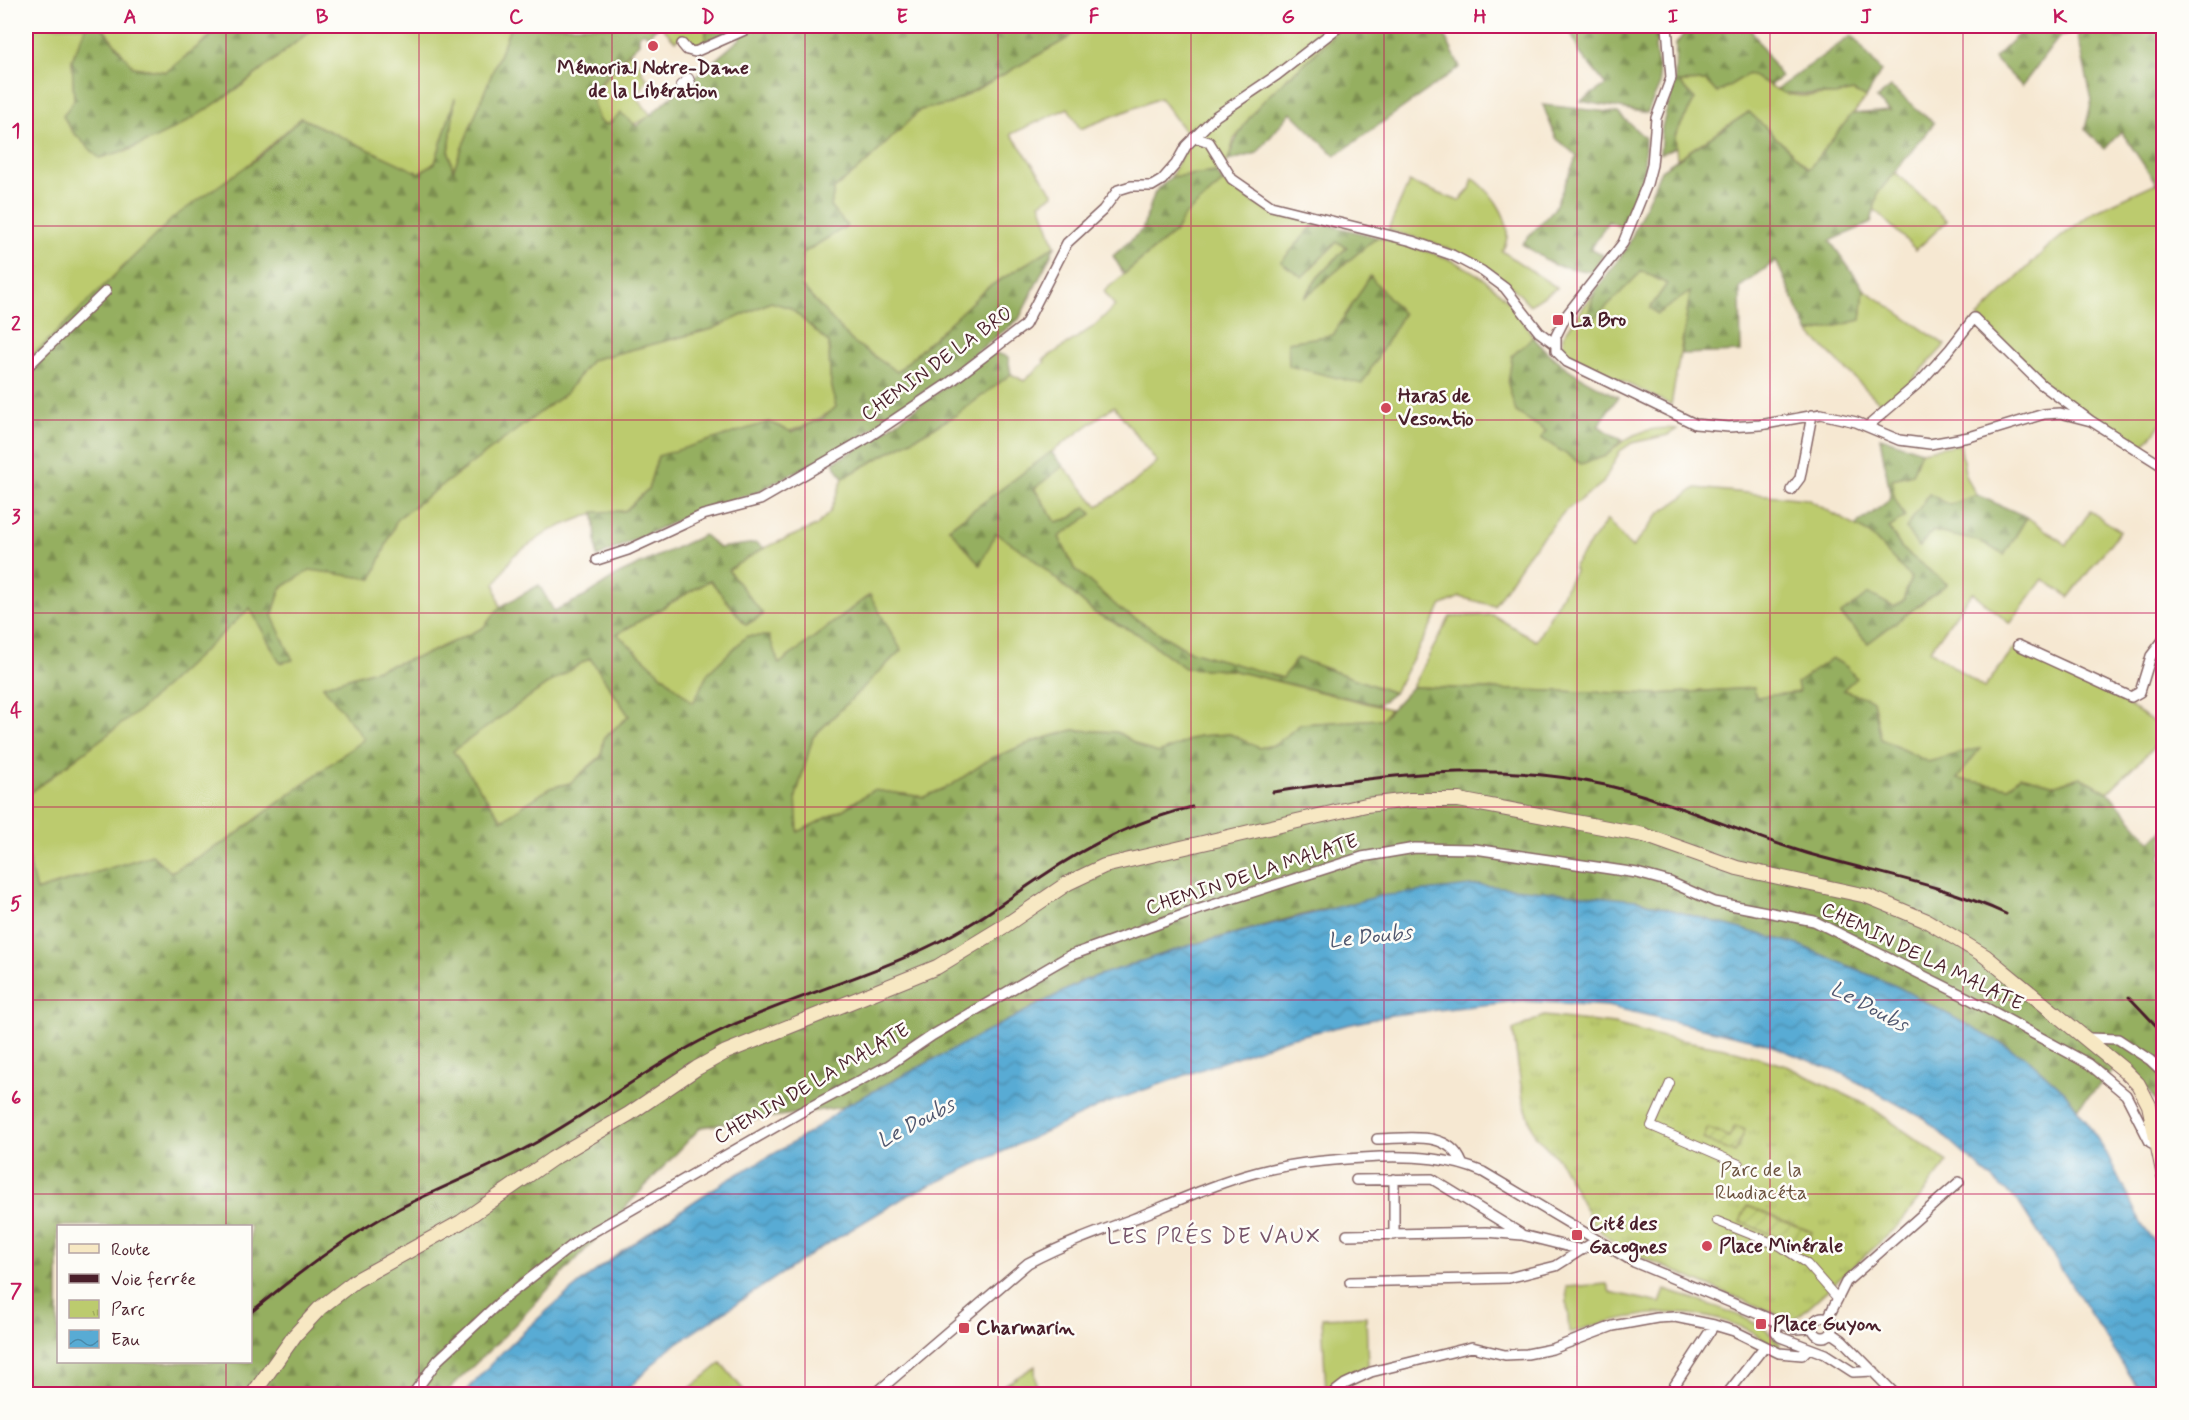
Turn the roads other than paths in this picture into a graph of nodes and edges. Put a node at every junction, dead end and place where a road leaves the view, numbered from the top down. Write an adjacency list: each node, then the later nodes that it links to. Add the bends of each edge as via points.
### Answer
1 (754, 26): 4 (street, via 695,52)
2 (1340, 26): 5 (street, CHEMIN DE LA BRO, via 1216,116)
3 (1667, 26): 7 (street, via 1671,78 1656,118 1647,184 1623,243 1566,316)
4 (682, 44)
5 (1194, 137): 7 (street, via 1209,142 1232,179 1271,206 1412,241 1482,271 1504,288 1539,332); 14 (street, CHEMIN DE LA BRO, via 1162,180 1152,186 1118,190 1103,210 1067,243 1025,325 949,382 867,438 760,500 703,515)
6 (106, 291): 8 (street)
7 (1555, 344): 9 (street, via 1567,362 1585,373 1695,424 1760,425)
8 (26, 368)
9 (1812, 416): 11 (street, via 1839,417); 13 (street, via 1800,478)
10 (2091, 420): 11 (street, via 2060,413 2044,414 1969,437 1930,444 1899,440); 11 (street, via 2042,384 1974,318 1922,380); 12 (street)
11 (1869, 426)
12 (2163, 467)
13 (1791, 490)
14 (597, 560)
15 (2163, 639): 16 (street, via 2151,656 2140,692 2131,698)
16 (2018, 645)
17 (2087, 1038): 18 (street, via 2118,1039); 21 (main road, via 2138,1084 2153,1116); 44 (main road, via 1967,944 1909,912 1867,896 1737,868 1644,835 1481,802 1430,799 1366,805 1104,866 1068,883 1006,926 937,966 713,1059 461,1222 355,1281 320,1308 295,1335)
18 (2163, 1073)
19 (1670, 1083): 23 (street, via 1651,1126)
20 (1377, 1139): 22 (street, via 1433,1138 1449,1144)
21 (2159, 1147): 24 (main road); 45 (street, CHEMIN DE LA MALATE, via 2150,1143 2126,1095 2086,1067 1966,997 1814,921 1715,902 1670,882 1637,873 1475,849 1416,848 1362,857 1069,956 889,1065 579,1240 501,1301 438,1360)
22 (1462, 1163): 32 (street); 46 (street, via 1413,1156 1293,1165 1223,1183 1057,1248 1028,1263)
23 (1739, 1164)
24 (2163, 1176)
25 (1394, 1179): 26 (street); 29 (street, via 1432,1179); 31 (street)
26 (1356, 1180)
27 (1959, 1182): 35 (street, via 1846,1282)
28 (1717, 1221): 35 (street, via 1780,1246 1806,1264)
29 (1522, 1234): 31 (street); 33 (street)
30 (1347, 1235): 31 (street)
31 (1394, 1235)
32 (1597, 1240): 33 (street); 37 (street, via 1634,1262)
33 (1582, 1250): 34 (street, via 1556,1266 1508,1278)
34 (1350, 1282)
35 (1838, 1299): 36 (street)
36 (1828, 1318): 39 (street, via 1819,1317); 40 (street, via 1834,1326)
37 (1778, 1322): 39 (street, via 1794,1329); 42 (street, via 1777,1335)
38 (1714, 1325): 41 (street); 47 (street, via 1675,1317 1657,1318 1613,1326 1527,1354 1505,1355 1472,1347 1371,1372); 48 (street)
39 (1813, 1328): 40 (street, via 1822,1337)
40 (1832, 1333): 43 (street)
41 (1764, 1347): 42 (street, via 1785,1355 1802,1355); 49 (street)
42 (1808, 1349): 43 (street, via 1825,1354 1853,1372)
43 (1874, 1371): 50 (street)
44 (253, 1395)
45 (413, 1395)
46 (876, 1395)
47 (1332, 1395)
48 (1669, 1395)
49 (1727, 1395)
50 (1895, 1395)

